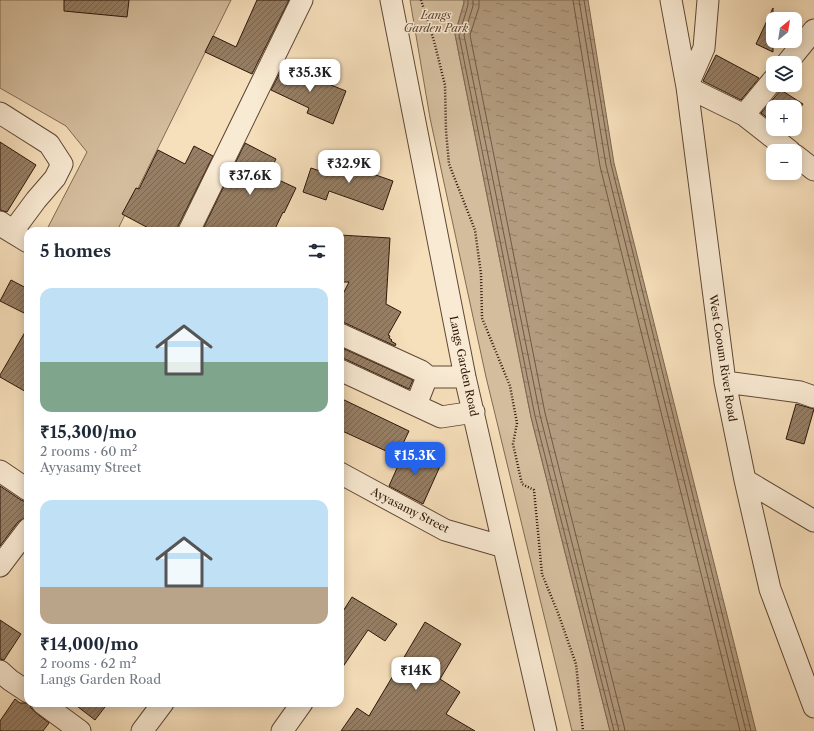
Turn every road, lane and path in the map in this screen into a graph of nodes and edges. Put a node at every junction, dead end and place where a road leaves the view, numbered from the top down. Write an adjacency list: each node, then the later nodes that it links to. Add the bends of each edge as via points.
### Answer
1 (302, 0): 16 (street)
2 (391, 0): 21 (street, Langs Garden Road)
3 (421, 0): 43 (path, via 445,85 449,164 475,230 481,274 482,318 510,386 517,423 513,444 522,484 534,490 542,574 576,664)
4 (671, 0): 8 (street, West Cooum River Road)
5 (708, 0): 8 (street, via 704,48)
6 (814, 30): 7 (street)
7 (793, 56)
8 (687, 87): 11 (street); 22 (street, West Cooum River Road)
9 (766, 88): 11 (street)
10 (0, 113): 15 (street, via 49,144 62,164 55,178 13,231)
11 (744, 115): 12 (street)
12 (781, 144)
13 (802, 161): 14 (street)
14 (814, 170)
15 (0, 224): 17 (street)
16 (191, 227)
17 (24, 239)
18 (344, 336): 20 (street)
19 (344, 372): 24 (street)
20 (427, 377): 21 (street); 24 (street)
21 (466, 377): 25 (street, Langs Garden Road)
22 (725, 382): 23 (street, via 800,392); 28 (street, West Cooum River Road)
23 (814, 397)
24 (416, 405): 25 (street, via 441,417)
25 (474, 412): 32 (street, Langs Garden Road)
26 (0, 471): 29 (street)
27 (344, 475): 32 (street, Ayyasamy Street, via 445,530)
28 (745, 480): 30 (street); 37 (street, West Cooum River Road, via 770,588)
29 (24, 487)
30 (814, 521)
31 (24, 534): 33 (street)
32 (504, 547): 42 (street, Langs Garden Road)
33 (0, 566)
34 (56, 707): 38 (street)
35 (160, 707): 40 (street)
36 (299, 707): 41 (street)
37 (814, 707)
38 (66, 710): 39 (street)
39 (80, 731)
40 (142, 731)
41 (282, 731)
42 (546, 731)
43 (583, 731)

